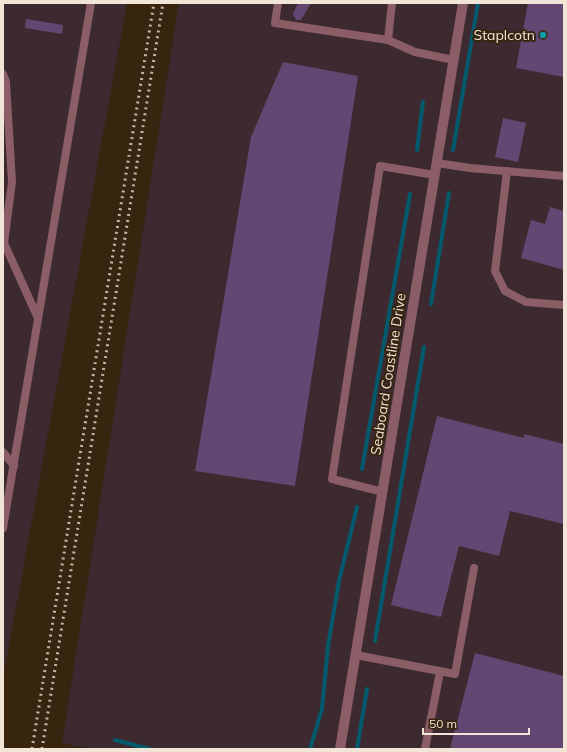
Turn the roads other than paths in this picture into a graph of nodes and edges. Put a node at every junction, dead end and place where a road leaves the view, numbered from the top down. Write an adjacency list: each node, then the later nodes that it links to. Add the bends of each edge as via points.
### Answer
1 (91, 3): 14 (lane)
2 (278, 3): 5 (lane, via 275,23)
3 (392, 3): 5 (lane)
4 (463, 3): 6 (street, Seaboard Coastline Drive)
5 (388, 40): 6 (lane, via 415,52)
6 (454, 60): 8 (street, Seaboard Coastline Drive)
7 (3, 74): 12 (lane, via 6,82 12,182)
8 (437, 163): 9 (lane); 10 (street, Seaboard Coastline Drive)
9 (507, 172): 11 (lane); 13 (lane, via 495,270 505,291 526,302)
10 (435, 175): 18 (street, Seaboard Coastline Drive); 18 (lane, via 380,166 332,479)
11 (564, 176)
12 (4, 243): 14 (lane)
13 (564, 305)
14 (39, 318): 16 (lane)
15 (3, 452): 16 (lane)
16 (14, 466): 17 (lane)
17 (7, 478): 19 (lane)
18 (383, 492): 21 (street, Seaboard Coastline Drive)
19 (3, 528)
20 (474, 568): 22 (lane, via 455,674)
21 (356, 655): 22 (lane); 23 (street, Seaboard Coastline Drive)
22 (440, 672): 24 (lane)
23 (340, 749)
24 (425, 749)

